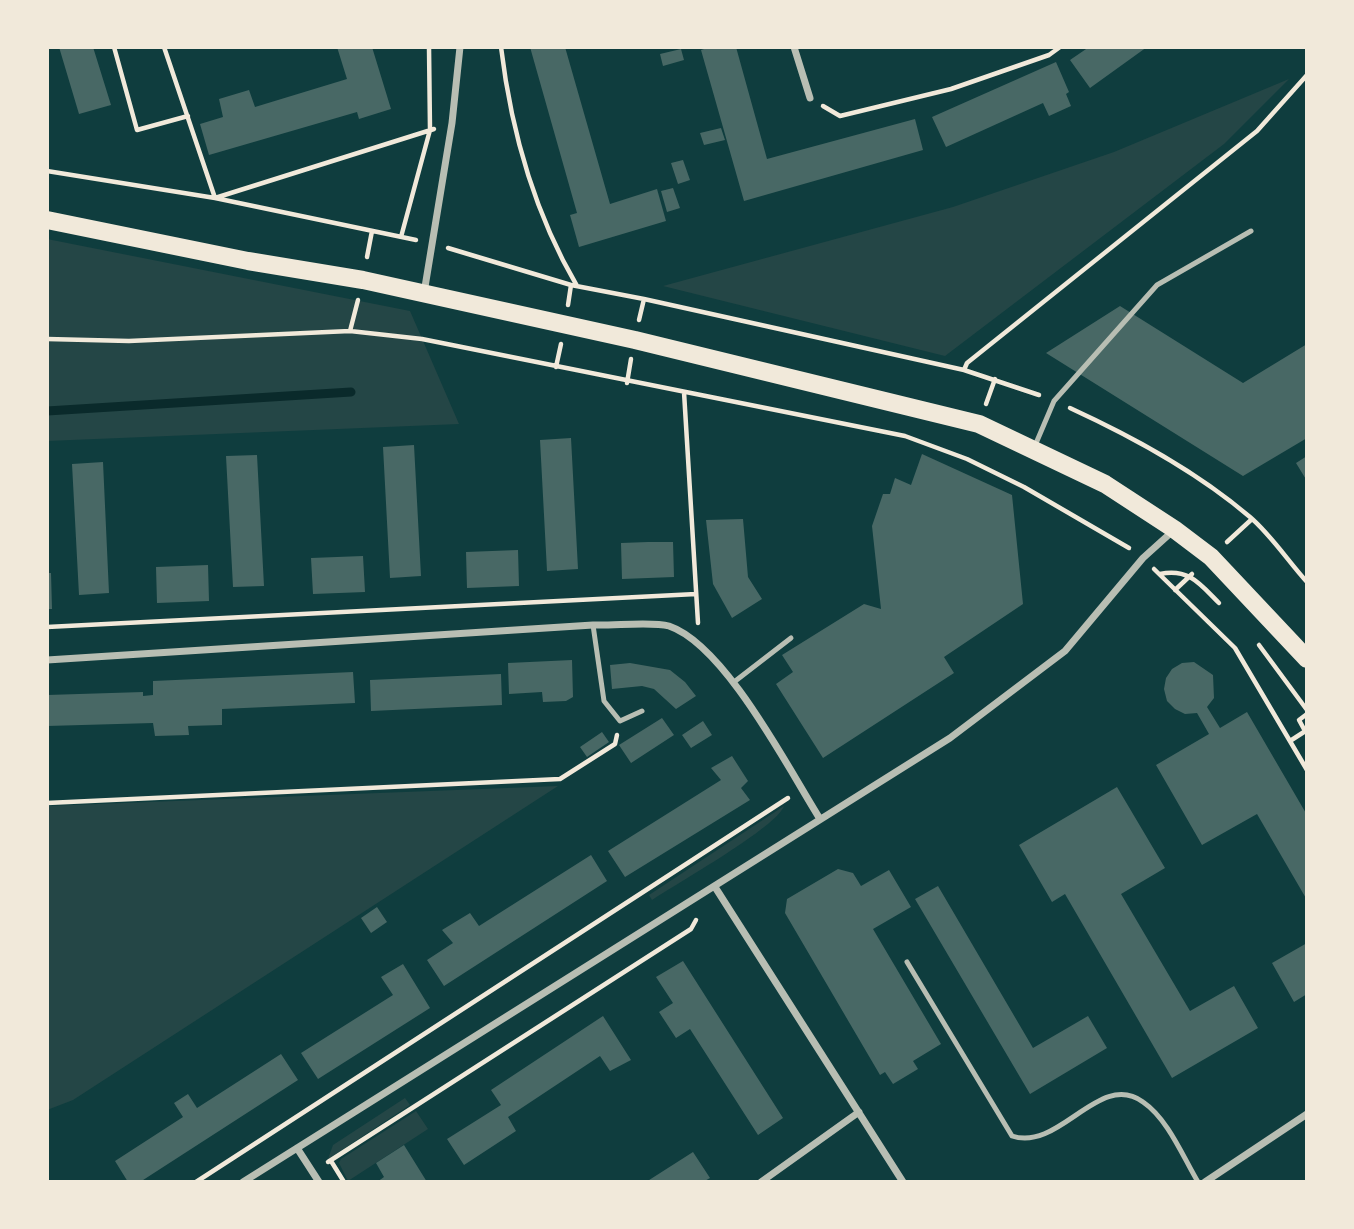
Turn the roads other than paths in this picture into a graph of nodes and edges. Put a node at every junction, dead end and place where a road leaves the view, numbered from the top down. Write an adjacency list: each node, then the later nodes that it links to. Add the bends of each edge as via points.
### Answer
1 (460, 47): 6 (street)
2 (794, 47): 3 (street)
3 (810, 98)
4 (47, 220): 6 (main road)
5 (1251, 231): 7 (lane, via 1157,285 1054,401)
6 (424, 294): 7 (main road, via 979,424)
7 (1034, 448): 8 (main road, via 1105,484)
8 (1174, 530): 11 (main road, via 1211,557); 15 (street, via 1143,558 1065,651 950,738)
9 (593, 625): 12 (street); 13 (street, via 667,626 699,642); 14 (lane, via 604,701 620,721)
10 (791, 638): 13 (lane)
11 (1307, 659)
12 (47, 660)
13 (734, 682): 15 (street)
14 (642, 711)
15 (821, 819): 16 (street)
16 (715, 887): 18 (street); 20 (street)
17 (907, 962): 25 (lane, via 1012,1136 1024,1140 1041,1136 1110,1095 1124,1093 1143,1102 1159,1118)
18 (859, 1112): 23 (street); 24 (street)
19 (1307, 1114): 26 (street)
20 (297, 1148): 21 (street); 22 (street)
21 (243, 1182)
22 (319, 1182)
23 (761, 1182)
24 (903, 1182)
25 (1198, 1182)
26 (1205, 1182)

